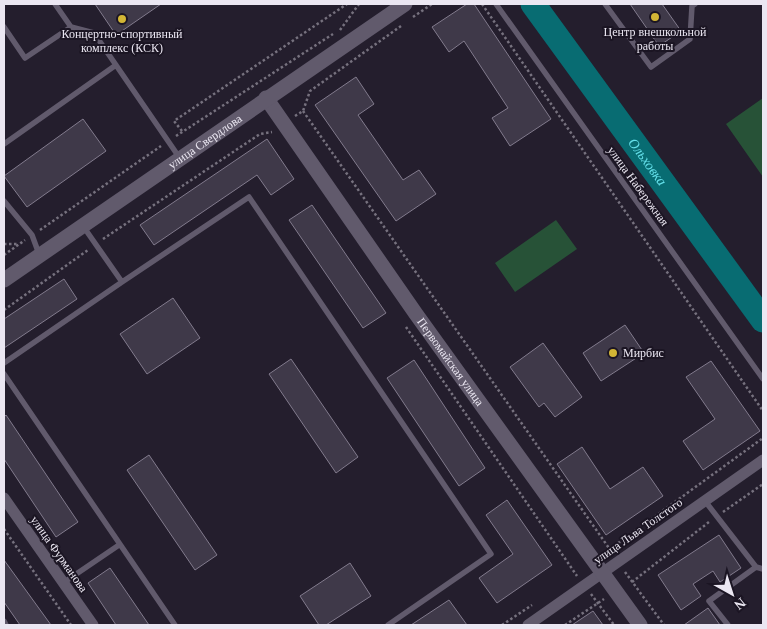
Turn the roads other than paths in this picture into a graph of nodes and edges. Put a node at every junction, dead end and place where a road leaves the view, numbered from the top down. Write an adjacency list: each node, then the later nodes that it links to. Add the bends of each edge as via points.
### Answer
1 (55, 4): 7 (lane)
2 (405, 4): 9 (main road, улица Свердлова)
3 (496, 4): 19 (lane, улица Набережная)
4 (605, 4): 5 (lane, via 651,67 690,39 692,6)
5 (695, 4)
6 (4, 27): 7 (lane, via 24,58)
7 (71, 27): 8 (lane, via 94,33)
8 (116, 65): 10 (lane); 11 (lane)
9 (266, 98): 11 (main road, улица Свердлова); 25 (main road, Первомайская улица)
10 (4, 144)
11 (179, 157): 13 (main road, улица Свердлова)
12 (4, 200): 14 (lane, via 32,235)
13 (82, 224): 14 (main road, улица Свердлова); 16 (lane)
14 (39, 254): 15 (main road, улица Свердлова)
15 (4, 280)
16 (122, 282): 17 (lane); 32 (lane, via 249,197 491,554)
17 (4, 362)
18 (4, 374): 23 (lane)
19 (763, 379)
20 (763, 460): 22 (street, улица Льва Толстого)
21 (4, 498): 27 (street, улица Фурманова)
22 (705, 501): 24 (lane); 25 (street, улица Льва Толстого, via 618,561)
23 (119, 545): 27 (lane); 31 (lane)
24 (756, 567): 26 (lane); 35 (lane, via 709,600)
25 (597, 568): 33 (street, улица Льва Толстого, via 584,586); 34 (main road, Первомайская улица)
26 (763, 569)
27 (63, 583): 30 (street, улица Фурманова)
28 (4, 621): 29 (lane)
29 (6, 625)
30 (93, 625)
31 (175, 625)
32 (388, 625)
33 (528, 625)
34 (640, 625)
35 (728, 625)

